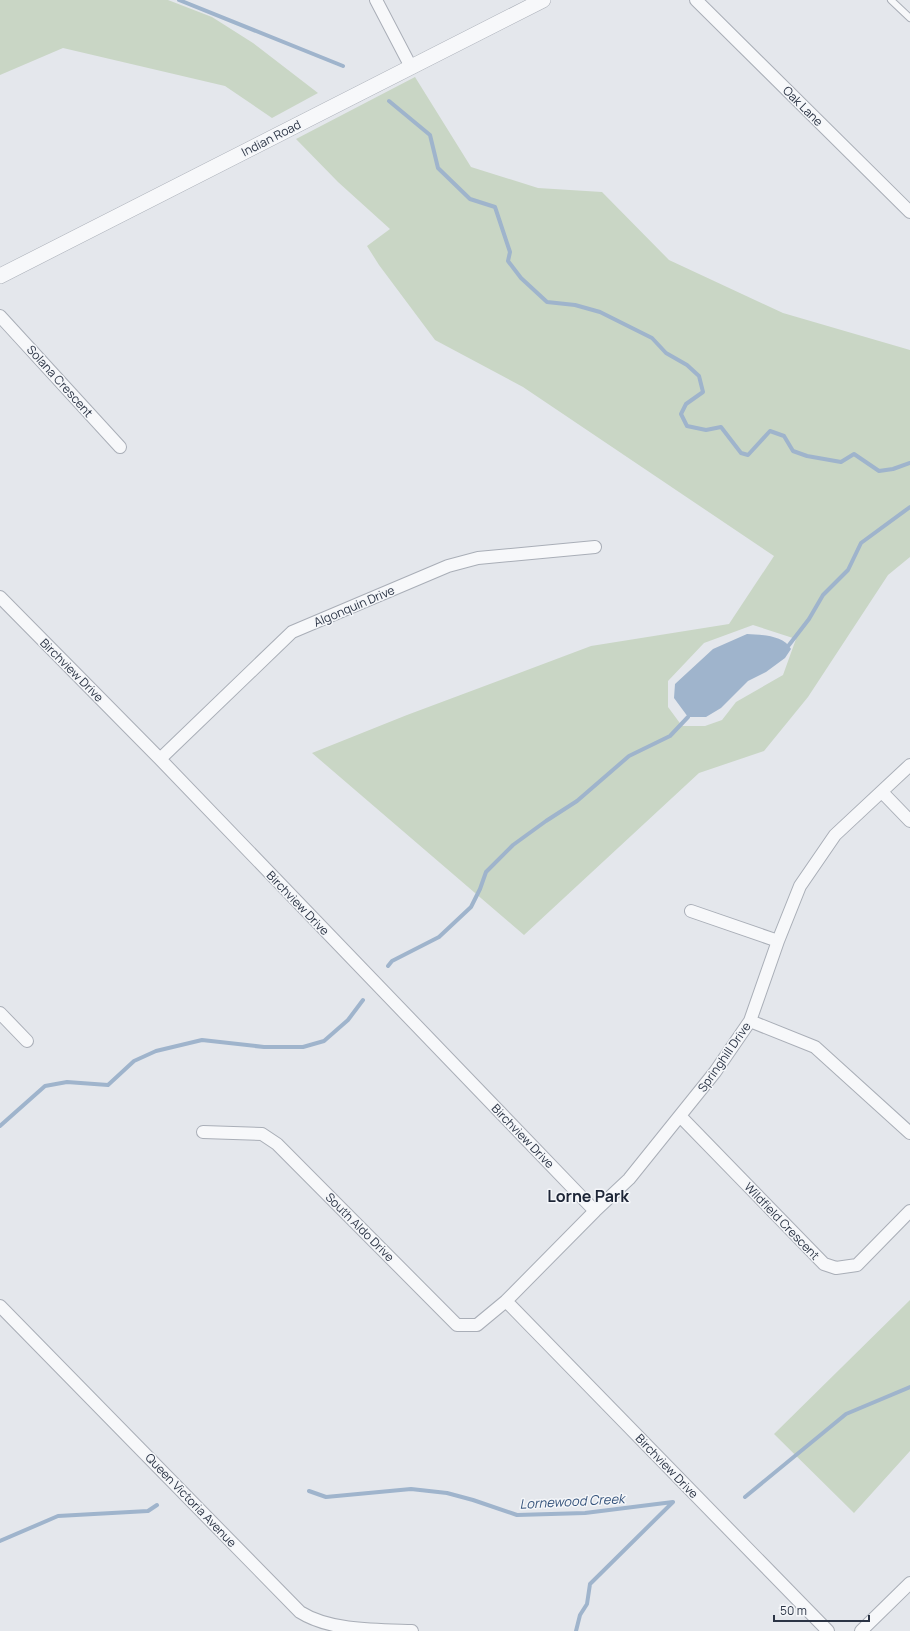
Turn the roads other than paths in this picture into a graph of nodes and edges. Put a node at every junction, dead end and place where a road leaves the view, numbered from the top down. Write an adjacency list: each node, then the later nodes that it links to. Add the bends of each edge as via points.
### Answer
1 (376, 0): 6 (street)
2 (543, 0): 6 (street, Indian Road)
3 (696, 0): 7 (street, Oak Lane)
4 (891, 0): 5 (lane)
5 (910, 18)
6 (411, 67): 8 (street, Indian Road)
7 (910, 212)
8 (0, 276)
9 (0, 316): 10 (street, Solana Crescent)
10 (120, 447)
11 (595, 547): 13 (street, Algonquin Drive, via 478,558 448,566 292,632)
12 (0, 597): 13 (street, Birchview Drive)
13 (160, 759): 25 (street, Birchview Drive)
14 (910, 765): 15 (street, Springhill Drive)
15 (882, 792): 16 (street); 18 (street, Springhill Drive, via 835,835 820,856 800,886)
16 (910, 820)
17 (691, 911): 18 (street)
18 (778, 941): 20 (street, Springhill Drive)
19 (0, 1013): 21 (street)
20 (750, 1021): 22 (street, Springhill Drive, via 715,1072); 24 (street, via 814,1046)
21 (27, 1041)
22 (680, 1116): 25 (street, Springhill Drive, via 629,1179); 26 (street, Wildfield Crescent, via 824,1264 836,1268 857,1265)
23 (203, 1132): 27 (street, South Aldo Drive, via 262,1134 277,1144 457,1325 477,1325)
24 (910, 1133)
25 (595, 1211): 27 (street, Springhill Drive)
26 (910, 1211)
27 (506, 1301): 31 (street, Birchview Drive)
28 (0, 1306): 30 (street, Queen Victoria Avenue, via 300,1612 321,1624 338,1628)
29 (910, 1582): 32 (street)
30 (412, 1631)
31 (828, 1631)
32 (861, 1631)

